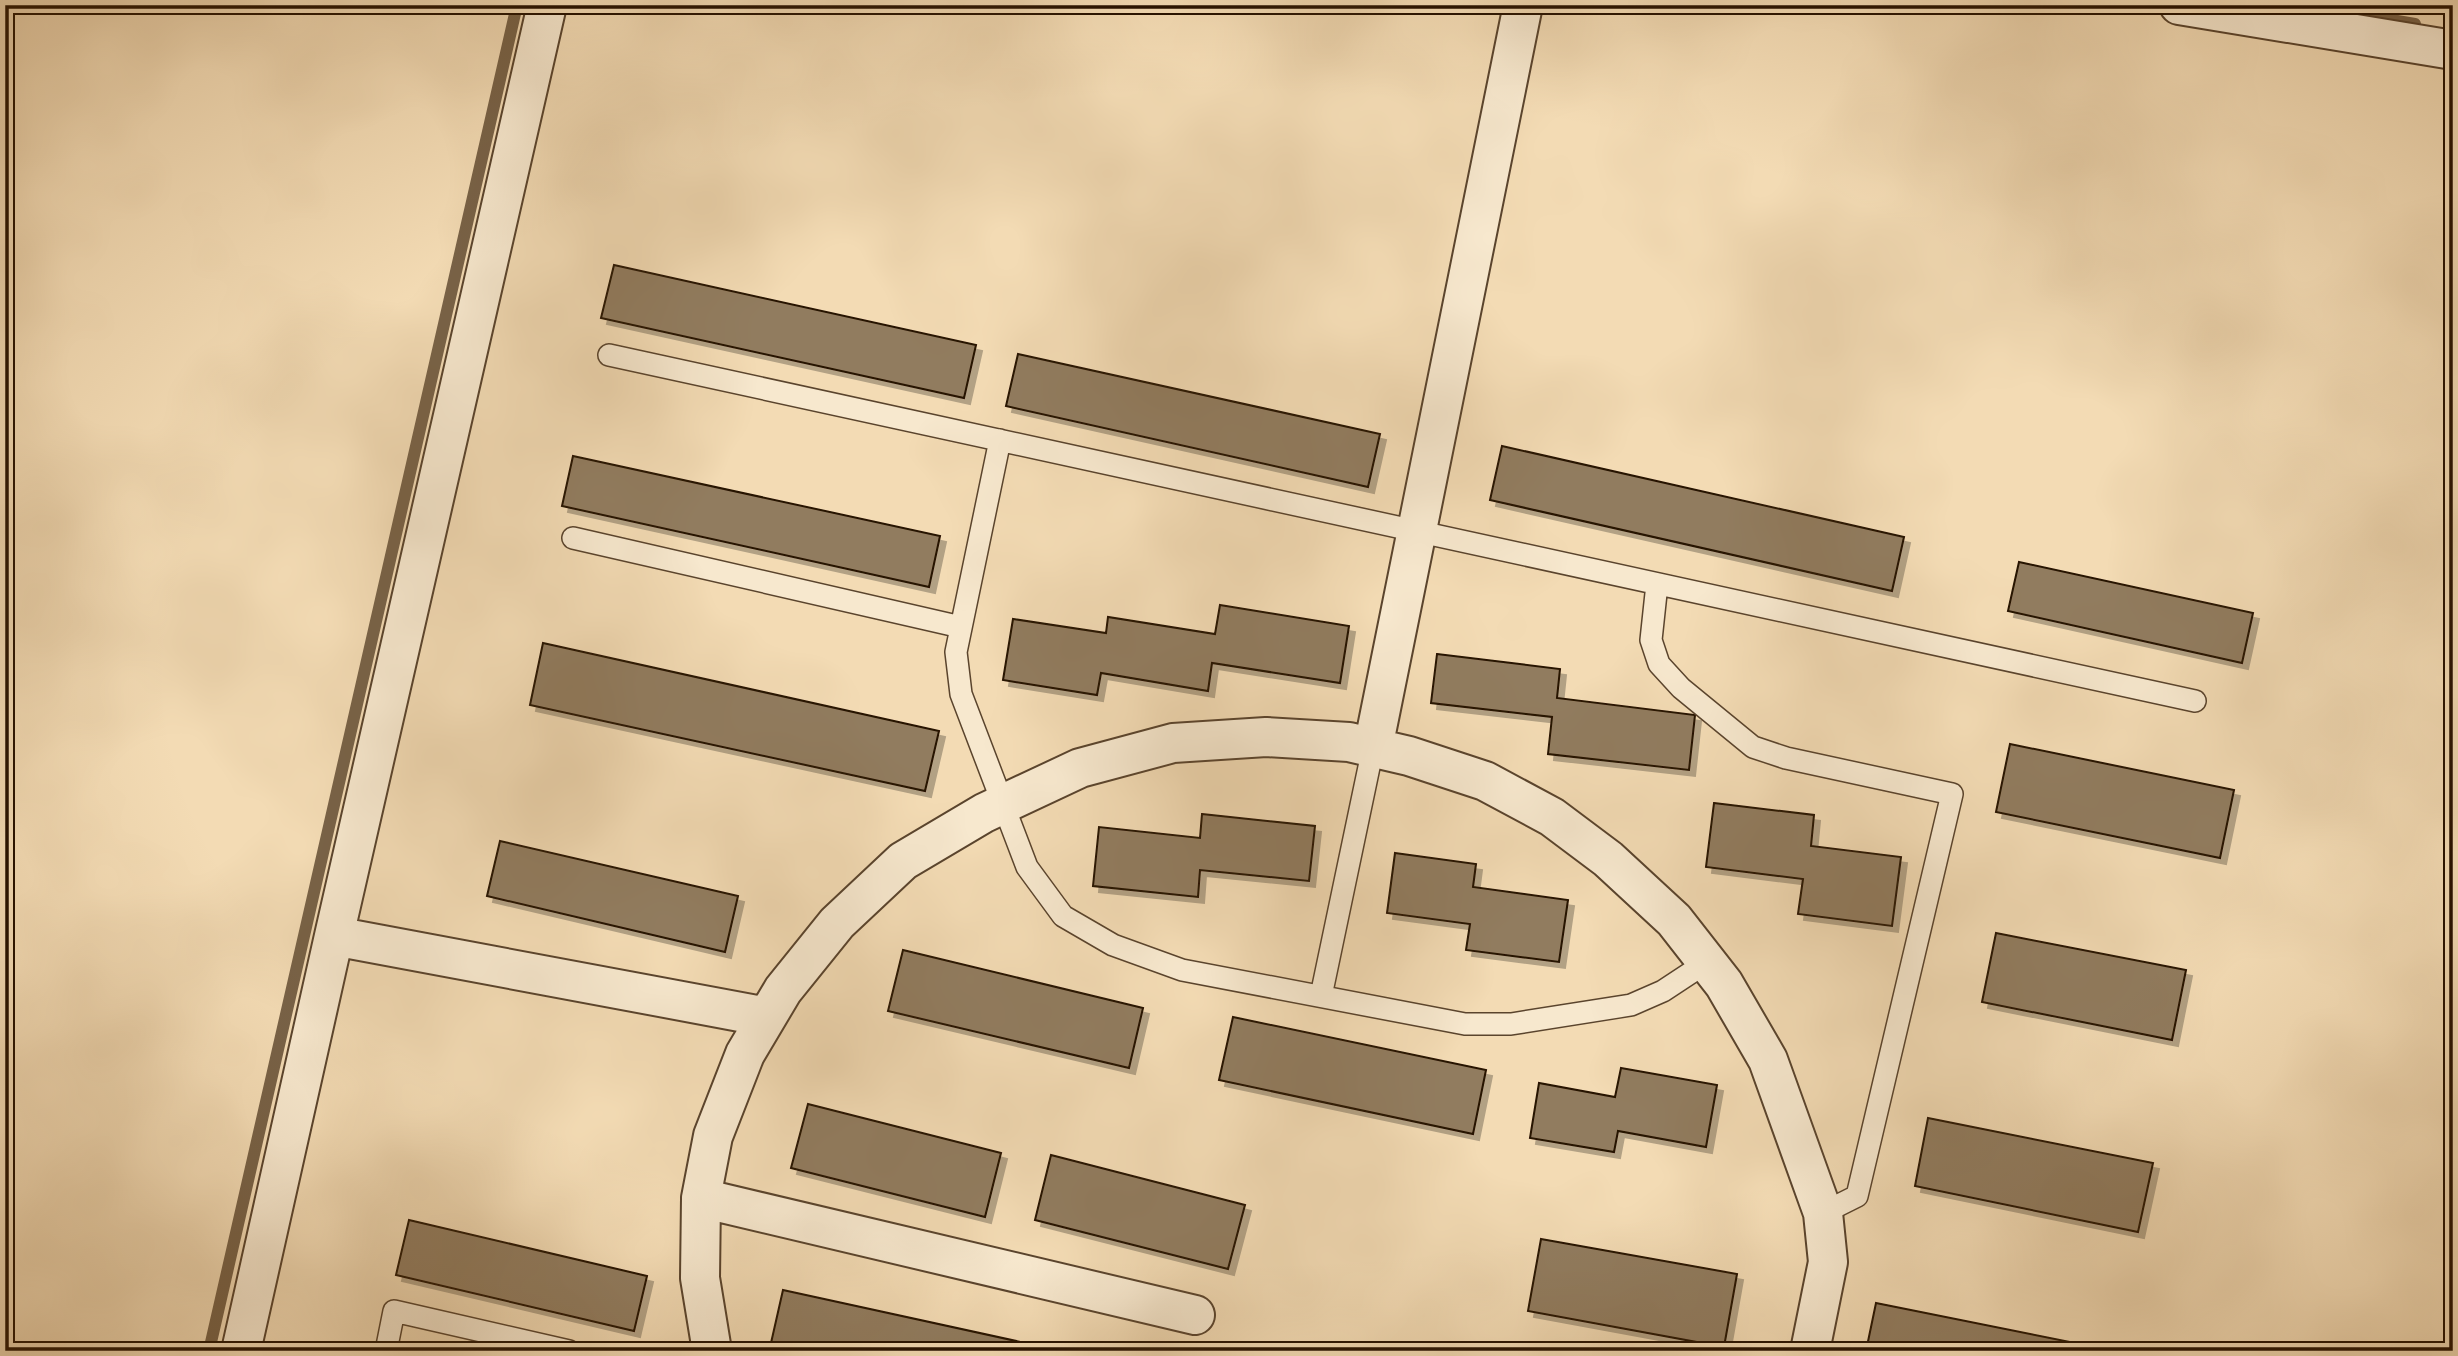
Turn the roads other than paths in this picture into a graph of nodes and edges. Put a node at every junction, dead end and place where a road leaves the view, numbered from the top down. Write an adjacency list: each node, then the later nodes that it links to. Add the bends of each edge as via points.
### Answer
1 (547, 5): 14 (street)
2 (1523, 5): 7 (street)
3 (2179, 5): 4 (street)
4 (2453, 50)
5 (609, 355): 6 (lane)
6 (1000, 440): 7 (lane); 10 (lane)
7 (1416, 531): 9 (lane); 12 (street)
8 (573, 538): 10 (lane)
9 (1657, 584): 11 (lane); 19 (lane, via 1651,640 1659,664 1753,747 1952,794 1857,1196)
10 (961, 627): 13 (lane, via 956,652 961,694)
11 (2194, 701)
12 (1373, 748): 13 (street, via 1349,742 1266,737 1173,743 1080,768); 15 (street, via 1486,781 1552,817 1608,859 1674,920); 16 (lane)
13 (1003, 804): 16 (lane, via 1027,867 1063,916 1113,945 1182,970); 17 (street, via 903,861 837,923)
14 (334, 936): 17 (street); 21 (street)
15 (1707, 962): 16 (lane, via 1663,991 1631,1005 1511,1024 1465,1024); 19 (street, via 1768,1060)
16 (1321, 996)
17 (767, 1017): 18 (street, via 745,1054 713,1136)
18 (701, 1198): 20 (street); 24 (street, via 700,1278)
19 (1823, 1213): 25 (street, via 1828,1262)
20 (1195, 1315)
21 (242, 1351)
22 (386, 1351): 23 (lane, via 394,1311)
23 (569, 1351)
24 (712, 1351)
25 (1810, 1351)

